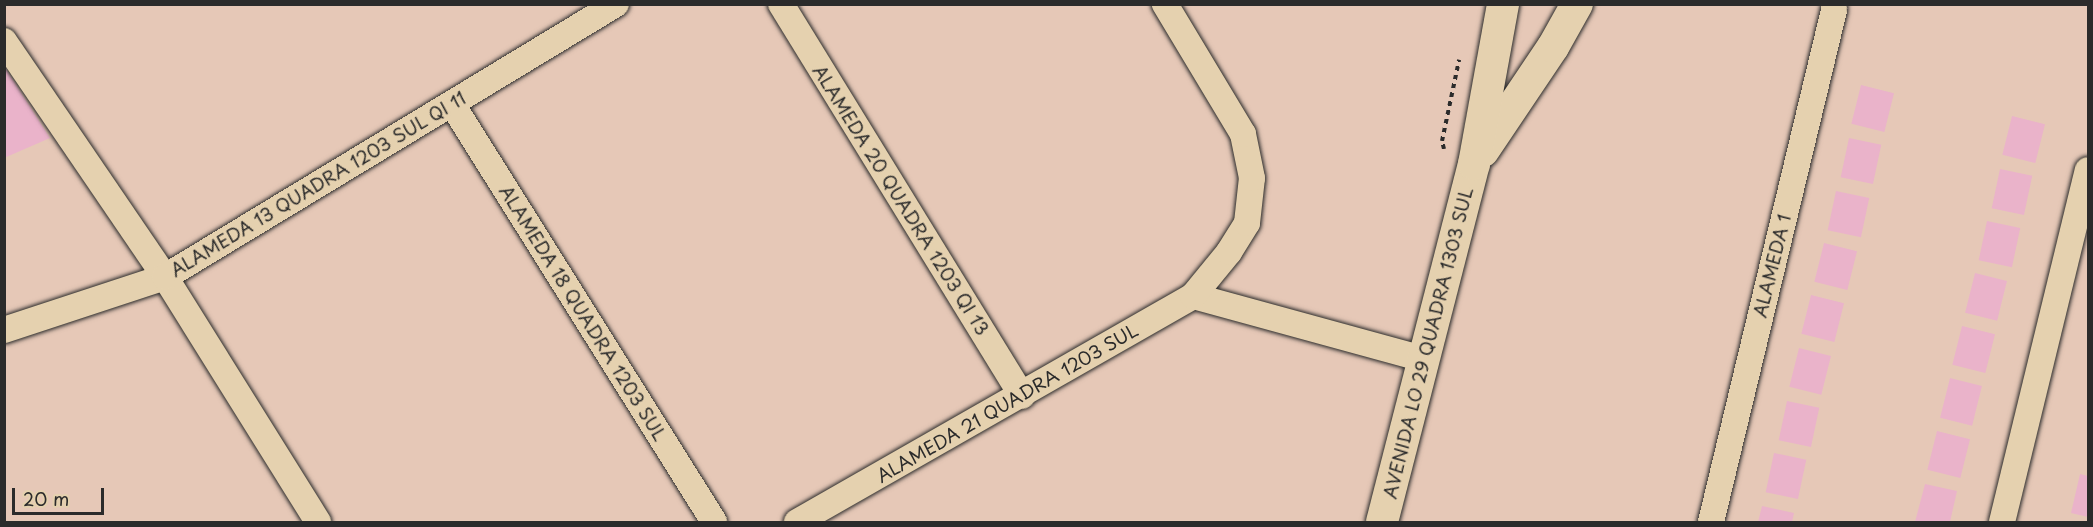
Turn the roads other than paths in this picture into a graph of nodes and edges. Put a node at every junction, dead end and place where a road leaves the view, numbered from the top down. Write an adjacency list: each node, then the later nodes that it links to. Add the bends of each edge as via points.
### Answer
1 (616, 4): 8 (street, ALAMEDA 13 QUADRA 1203 SUL QI 11)
2 (781, 4): 15 (street, ALAMEDA 20 QUADRA 1203 QI 13)
3 (1165, 4): 12 (street, ALAMEDA 21 QUADRA 1203 SUL, via 1243,134 1252,178 1247,223)
4 (1503, 4): 9 (street, AVENIDA LO 29 QUADRA 1303 SUL)
5 (1577, 4): 9 (street, via 1553,47)
6 (1834, 10): 20 (street, ALAMEDA 1)
7 (4, 41): 11 (street)
8 (452, 105): 11 (street, ALAMEDA 13 QUADRA 1203 SUL QI 11); 17 (street, ALAMEDA 18 QUADRA 1203 SUL)
9 (1474, 164): 14 (street, AVENIDA LO 29 QUADRA 1303 SUL)
10 (2088, 170): 21 (street)
11 (165, 277): 13 (street, ALAMEDA 13 QUADRA 1203 SUL QI 11); 16 (street)
12 (1193, 296): 14 (street); 15 (street, ALAMEDA 21 QUADRA 1203 SUL)
13 (4, 330)
14 (1424, 359): 19 (street, AVENIDA LO 29 QUADRA 1303 SUL)
15 (1022, 396): 18 (street, ALAMEDA 21 QUADRA 1203 SUL)
16 (318, 522)
17 (714, 522)
18 (797, 522)
19 (1382, 522)
20 (1711, 522)
21 (2002, 522)

